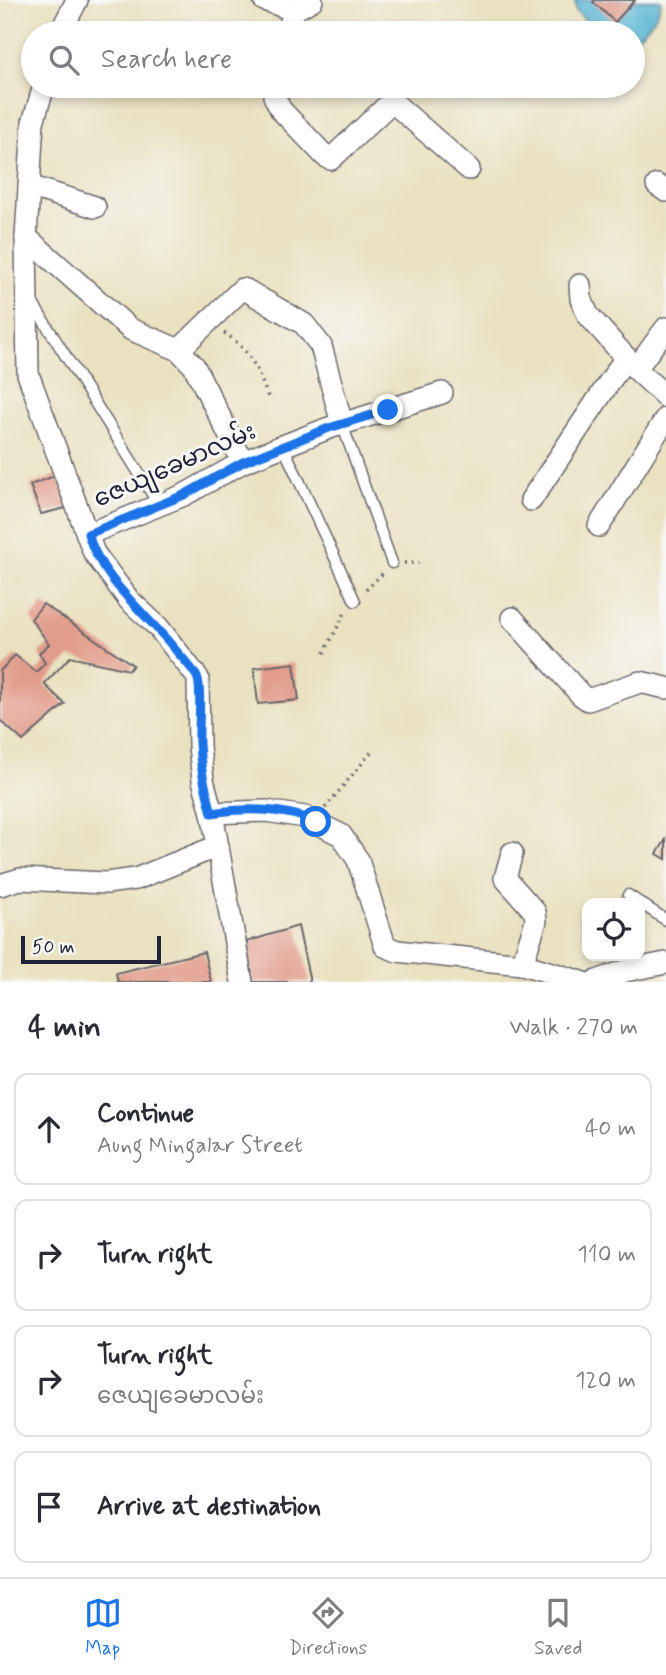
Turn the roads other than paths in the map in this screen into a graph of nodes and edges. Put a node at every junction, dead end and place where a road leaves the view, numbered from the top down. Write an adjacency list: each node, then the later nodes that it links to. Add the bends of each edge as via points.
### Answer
1 (77, 0): 4 (street)
2 (264, 0): 3 (street)
3 (303, 5): 5 (street)
4 (66, 21)
5 (294, 21)
6 (40, 98): 9 (street, ဇေယျခေမာလမ်း, via 33,122)
7 (275, 98): 8 (street, via 281,110 331,159 387,106 395,104)
8 (470, 169)
9 (29, 186): 10 (street); 11 (street, ဇေယျခေမာလမ်း)
10 (95, 207)
11 (26, 237): 13 (street, ဇေယျခေမာလမ်း); 15 (street, via 130,329)
12 (580, 285): 16 (street, via 588,315)
13 (27, 294): 24 (lane); 26 (street, ဇေယျခေမာလမ်း, via 28,374)
14 (666, 328): 16 (street)
15 (179, 350): 20 (street, via 242,289 304,324 321,346); 22 (street, via 194,366)
16 (631, 363): 18 (street); 23 (street)
17 (442, 393): 20 (street, ဇေယျခေမာလမ်း)
18 (666, 397)
19 (666, 418): 25 (street)
20 (342, 424): 21 (street, ဇေယျခေမာလမ်း); 27 (lane)
21 (284, 446): 22 (street, ဇေယျခေမာလမ်း); 28 (lane)
22 (243, 462): 24 (street, ဇေယျခေမာလမ်း)
23 (531, 500)
24 (159, 505): 26 (street, ဇေယျခေမာလမ်း)
25 (599, 526)
26 (88, 534): 31 (street, via 94,553 129,600 158,627 198,678 199,746)
27 (392, 563)
28 (355, 601)
29 (512, 618): 30 (street, via 588,700 640,682)
30 (666, 688)
31 (212, 813): 32 (street); 38 (street, via 266,811 305,817 341,835 358,860 385,946)
32 (218, 846): 34 (street, via 136,879 106,883 20,878); 39 (street)
33 (512, 853): 38 (street, via 505,878 535,912 536,921)
34 (0, 885)
35 (628, 895): 36 (lane)
36 (666, 919)
37 (663, 957): 41 (street)
38 (522, 964): 40 (street)
39 (242, 982)
40 (582, 982)
41 (594, 982)

